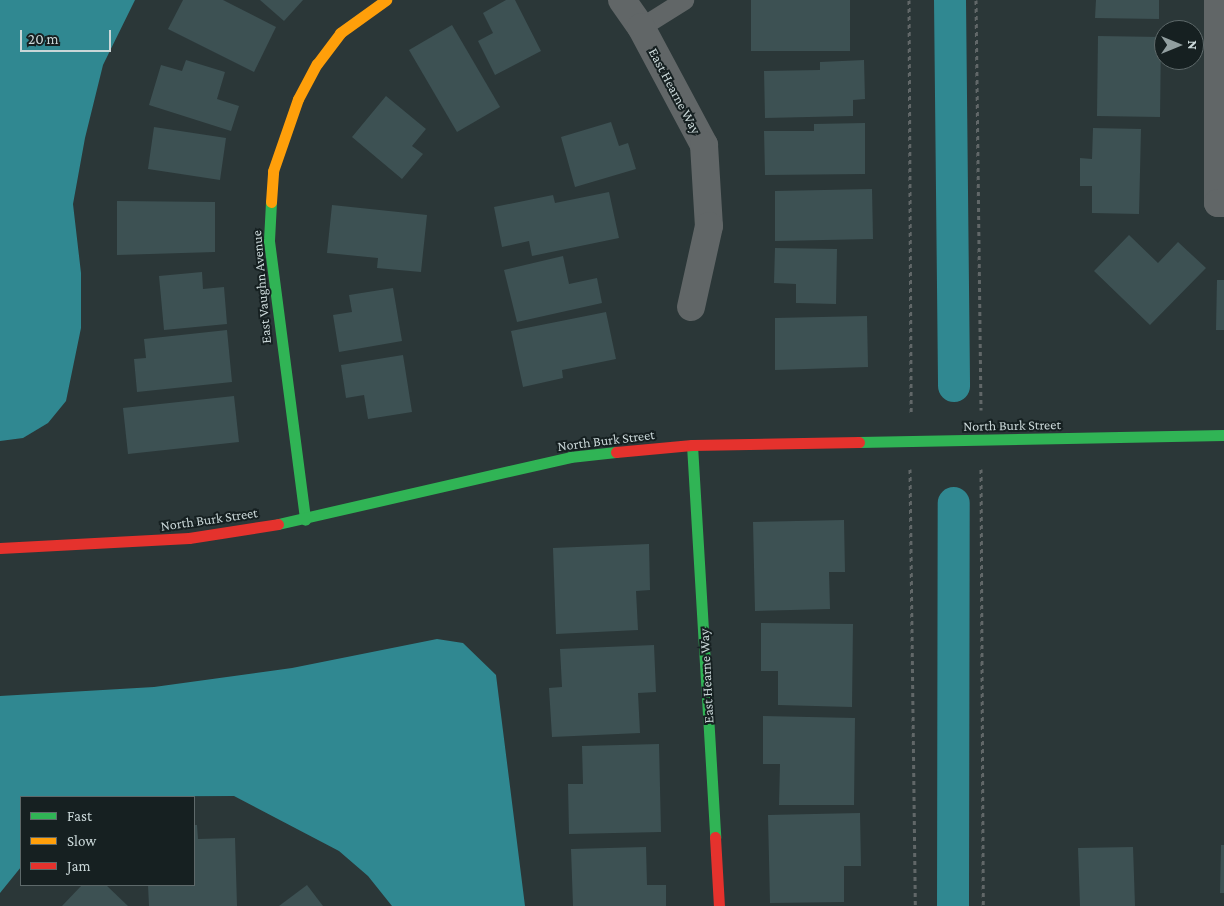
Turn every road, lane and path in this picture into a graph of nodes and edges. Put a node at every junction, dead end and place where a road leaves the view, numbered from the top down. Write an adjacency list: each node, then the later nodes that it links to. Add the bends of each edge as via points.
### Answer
1 (386, 0): 10 (street, East Vaughn Avenue, via 340,33 316,64 298,99 273,171 269,241)
2 (622, 0): 5 (street, East Hearne Way)
3 (684, 0): 5 (lane)
4 (1218, 0): 6 (street)
5 (641, 27): 7 (street, East Hearne Way, via 704,145 709,226)
6 (1221, 203)
7 (691, 307)
8 (1224, 435): 9 (street, North Burk Street)
9 (692, 445): 10 (street, North Burk Street, via 570,457); 12 (street, East Hearne Way)
10 (305, 520): 11 (street, North Burk Street, via 189,538)
11 (0, 548)
12 (719, 906)

